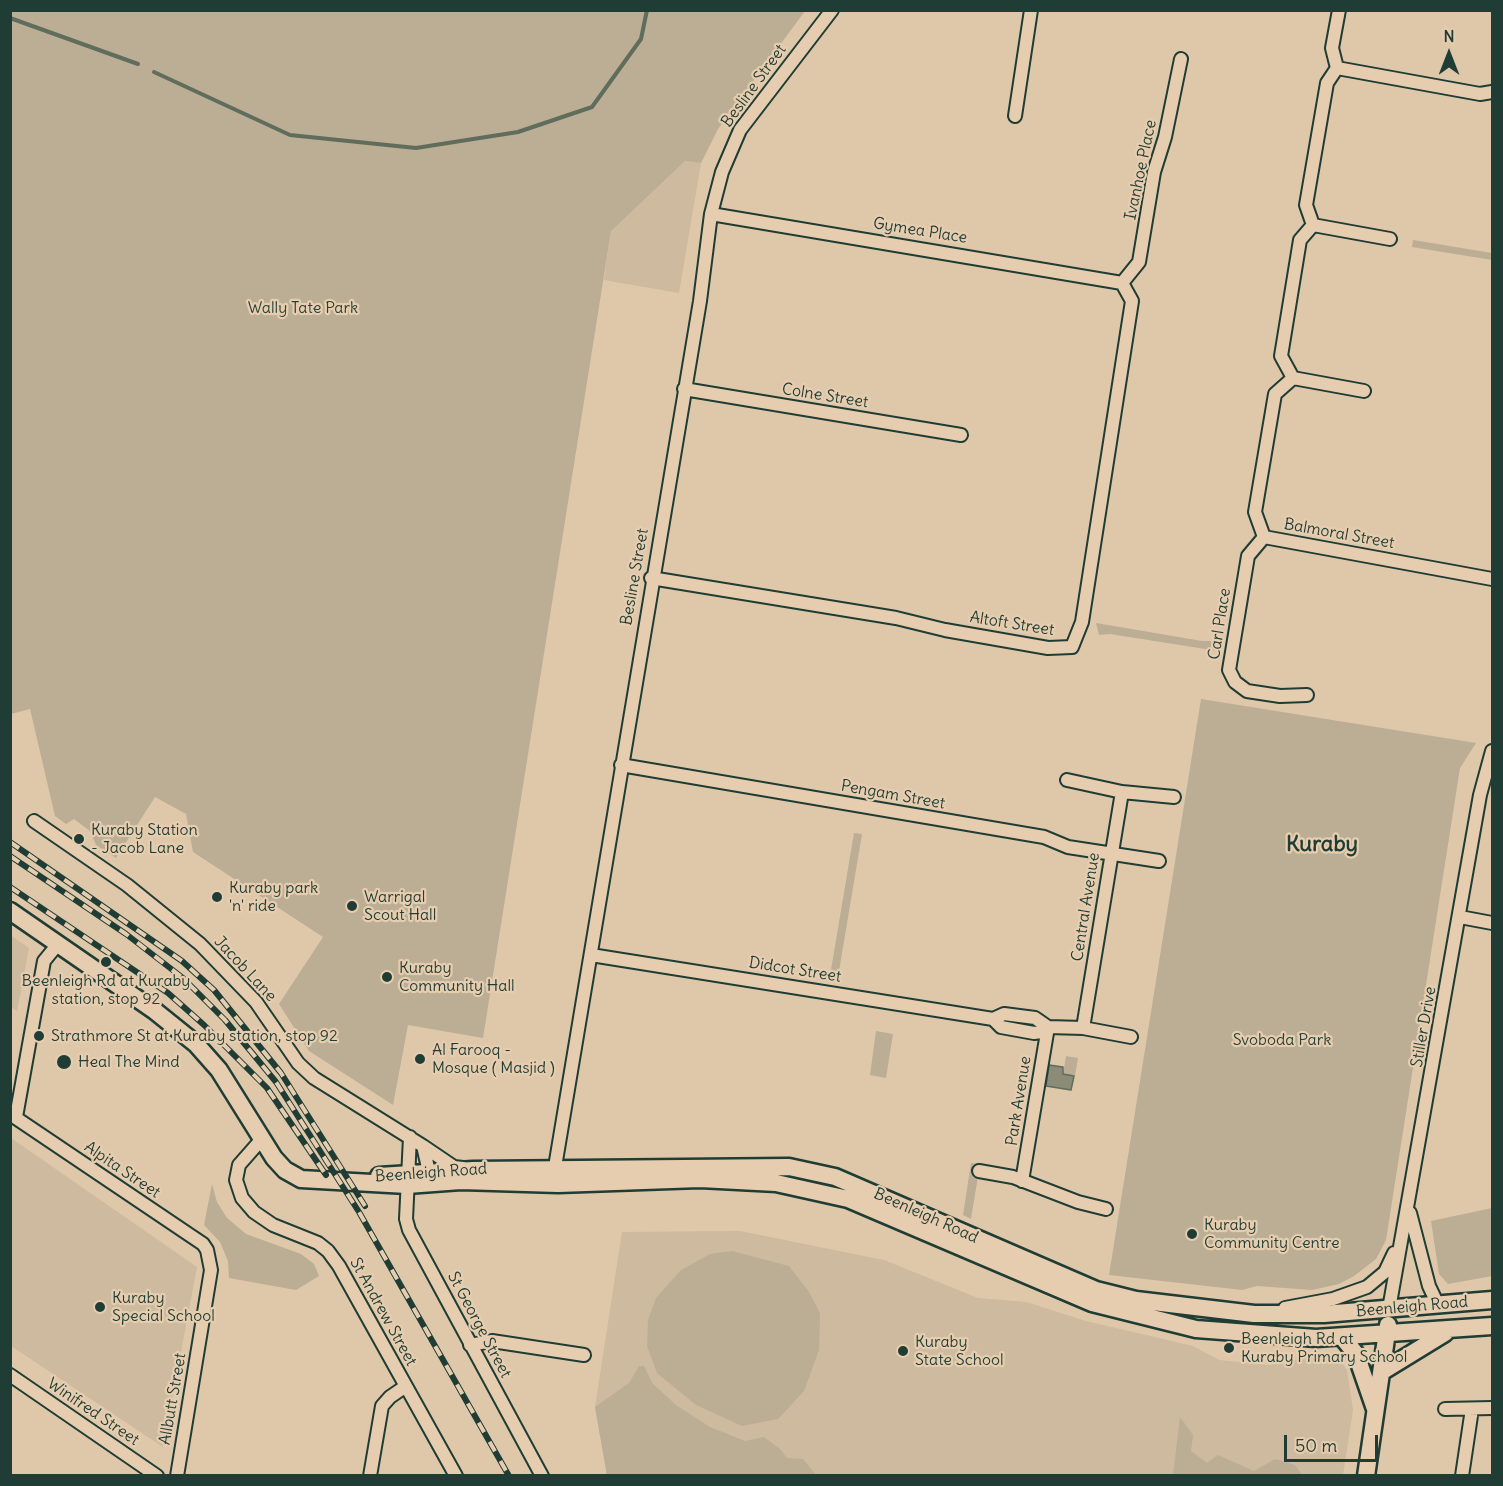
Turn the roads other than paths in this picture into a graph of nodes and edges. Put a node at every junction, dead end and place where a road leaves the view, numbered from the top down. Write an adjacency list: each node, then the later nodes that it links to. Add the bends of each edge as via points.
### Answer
1 (832, 10): 8 (street, Besline Street, via 740,130 722,172)
2 (1031, 10): 7 (street)
3 (1339, 10): 5 (street, via 1332,48)
4 (1181, 59): 11 (street, Ivanhoe Place, via 1154,172 1139,262)
5 (1337, 68): 6 (street, via 1480,94); 9 (street, via 1327,83 1306,205)
6 (1492, 92)
7 (1015, 116)
8 (711, 214): 11 (street, Gymea Place); 13 (street, Besline Street)
9 (1313, 225): 10 (street); 12 (street, via 1300,240 1281,356)
10 (1390, 239)
11 (1122, 283): 17 (street, Altoft Street, via 1132,301 1082,622 1072,647 1048,648 897,618)
12 (1293, 378): 14 (street); 16 (street, Balmoral Street, via 1275,394 1255,512)
13 (684, 389): 15 (street, Colne Street); 17 (street, Besline Street)
14 (1364, 391)
15 (961, 435)
16 (1264, 537): 18 (street, Balmoral Street); 19 (street, Carl Place, via 1248,556 1229,670 1234,682 1246,691)
17 (651, 578): 21 (street, Besline Street)
18 (1492, 579)
19 (1307, 695)
20 (1492, 751): 22 (street, Stiller Drive)
21 (621, 765): 27 (street, Pengam Street, via 1044,837 1068,847); 33 (street, Besline Street)
22 (1490, 772): 30 (street, Stiller Drive, via 1480,795)
23 (1067, 780): 24 (street)
24 (1122, 792): 25 (street); 27 (street, Central Avenue)
25 (1174, 796)
26 (34, 821): 38 (street, Jacob Lane, via 127,885 200,944 249,994 298,1063 314,1078)
27 (1112, 854): 28 (street, Pengam Street); 35 (street, Central Avenue)
28 (1159, 861)
29 (10, 911): 32 (main road, Beenleigh Road)
30 (1460, 917): 31 (street); 48 (street, Stiller Drive)
31 (1492, 922)
32 (58, 944): 37 (street, via 44,961); 39 (main road, Beenleigh Road, via 196,1044 219,1070)
33 (591, 955): 34 (street, Didcot Street, via 993,1019 1004,1014 1035,1018); 44 (street, Besline Street)
34 (1048, 1027): 35 (street, Didcot Street); 46 (street, Park Avenue)
35 (1083, 1028): 36 (street, Didcot Street)
36 (1131, 1037)
37 (13, 1116): 50 (street, Alpita Street, via 203,1244)
38 (410, 1137): 40 (street, Jacob Lane); 45 (street, St George Street)
39 (261, 1140): 45 (main road, Beenleigh Road, via 285,1170 301,1179); 63 (street, St Andrew Street, via 239,1165 236,1180 242,1198 273,1225 328,1251)
40 (423, 1146): 41 (street, Jacob Lane, via 454,1167); 43 (street)
41 (473, 1170): 43 (main road, Beenleigh Road); 44 (main road, Beenleigh Road)
42 (979, 1171): 46 (street)
43 (429, 1172): 45 (main road, Beenleigh Road)
44 (558, 1176): 45 (main road, Beenleigh Road, via 461,1181); 54 (main road, Beenleigh Road, via 789,1167 810,1170 896,1202 1096,1290 1180,1307); 58 (main road, Beenleigh Road, via 728,1179 816,1190 848,1199 1092,1303 1196,1329)
45 (408, 1179): 59 (street, St George Street, via 409,1230)
46 (1022, 1181): 47 (street)
47 (1106, 1209)
48 (1409, 1209): 49 (street, Stiller Drive); 52 (street, via 1429,1286)
49 (1406, 1226): 53 (street, Stiller Drive); 54 (street, via 1389,1266 1367,1287 1333,1299)
50 (210, 1257): 69 (street, Allbutt Street, via 203,1327)
51 (1492, 1300): 52 (main road, Beenleigh Road)
52 (1438, 1305): 53 (main road, Beenleigh Road)
53 (1389, 1309): 54 (main road, Beenleigh Road); 57 (main road)
54 (1254, 1314)
55 (1492, 1326): 56 (main road, Beenleigh Road)
56 (1451, 1329): 57 (main road, Beenleigh Road); 61 (main road)
57 (1387, 1335): 58 (main road, Beenleigh Road); 61 (main road)
58 (1342, 1337): 67 (main road, via 1356,1354)
59 (470, 1345): 60 (street, via 492,1341); 72 (street, St George Street)
60 (584, 1355)
61 (1383, 1371): 67 (main road)
62 (10, 1375): 68 (street, Winifred Street)
63 (406, 1386): 70 (street, via 382,1407); 71 (street, St Andrew Street)
64 (1492, 1408): 66 (street)
65 (1445, 1409): 66 (street)
66 (1472, 1409): 74 (street)
67 (1376, 1410): 73 (main road)
68 (157, 1476)
69 (177, 1476)
70 (370, 1476)
71 (456, 1476)
72 (542, 1476)
73 (1366, 1476)
74 (1462, 1476)

